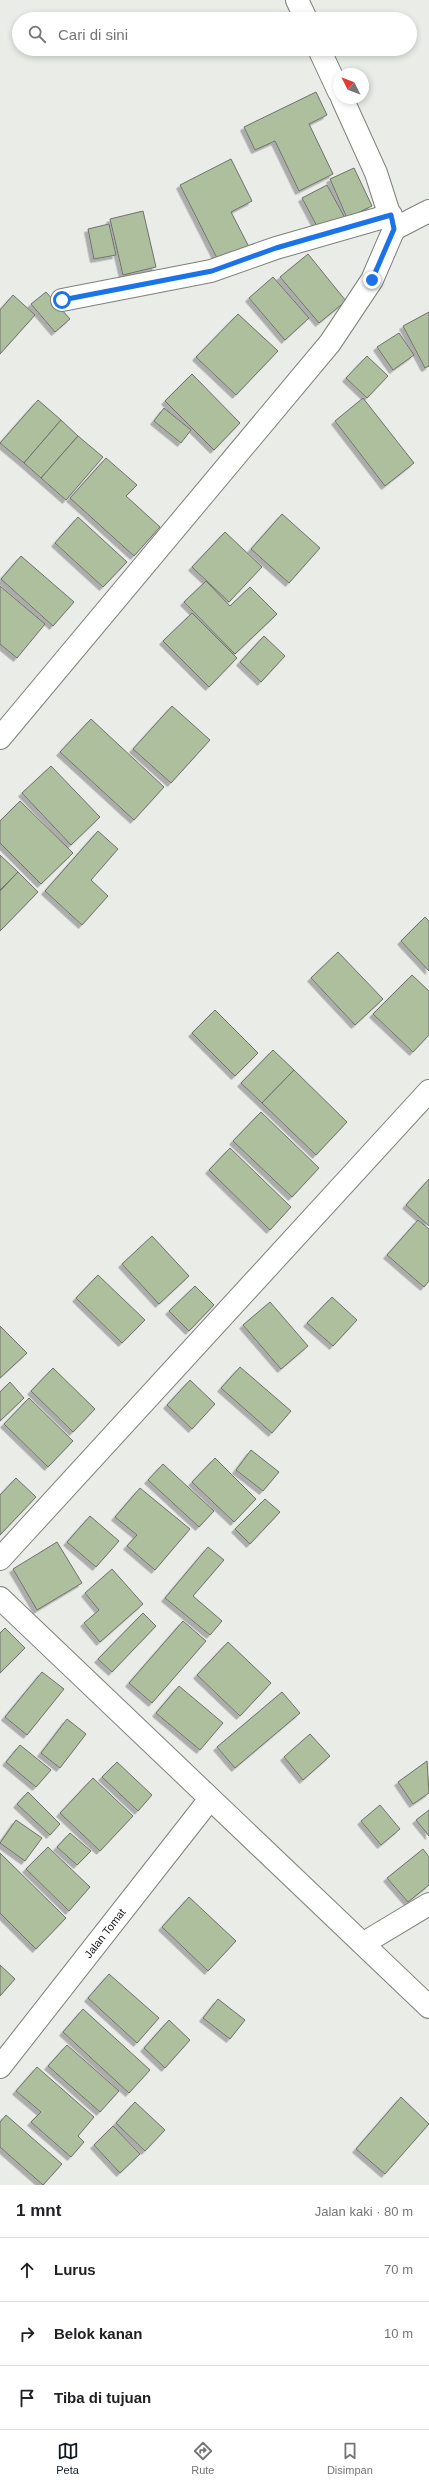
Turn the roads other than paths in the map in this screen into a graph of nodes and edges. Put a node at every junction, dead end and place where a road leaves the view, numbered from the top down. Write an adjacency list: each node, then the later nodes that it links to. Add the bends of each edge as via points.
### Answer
1 (297, 0): 2 (street)
2 (303, 12)
3 (322, 56): 4 (street)
4 (333, 79)
5 (345, 104): 7 (street, via 376,173)
6 (429, 211): 7 (street)
7 (393, 222): 8 (street, via 276,248 212,271); 9 (street, via 372,280 330,343)
8 (62, 300)
9 (0, 738)
10 (429, 1091): 11 (street)
11 (0, 1559)
12 (0, 1598): 13 (street)
13 (210, 1799): 15 (street); 17 (street, Jalan Tomat)
14 (429, 1904): 15 (street)
15 (364, 1943): 16 (street)
16 (429, 2007)
17 (0, 2067)

